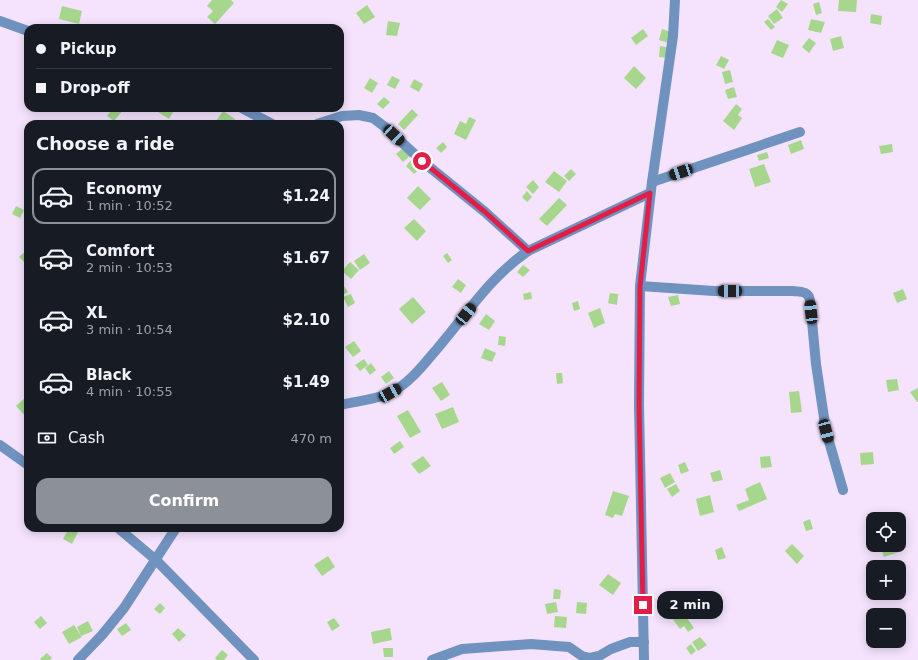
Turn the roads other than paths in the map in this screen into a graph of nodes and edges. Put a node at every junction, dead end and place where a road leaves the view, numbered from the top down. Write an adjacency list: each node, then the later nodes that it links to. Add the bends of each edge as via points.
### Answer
1 (675, 0): 8 (street, via 673,36)
2 (0, 21): 3 (street)
3 (24, 30)
4 (250, 112): 5 (street)
5 (264, 120)
6 (330, 120): 10 (street, via 359,115 373,118)
7 (800, 132): 8 (street)
8 (652, 182): 9 (street)
9 (650, 193): 10 (street); 11 (street)
10 (528, 251): 12 (street, via 494,279 403,385 381,396)
11 (640, 286): 15 (street, via 714,291 793,291 807,294 810,300 826,431); 19 (street, via 639,404)
12 (344, 404)
13 (0, 445): 14 (street)
14 (24, 462)
15 (843, 490)
16 (123, 532): 18 (street)
17 (174, 532): 18 (street)
18 (156, 560): 20 (street, via 124,608); 21 (street)
19 (644, 642): 22 (street, via 630,642 590,658 569,647 531,644 462,648); 23 (street)
20 (78, 660)
21 (254, 660)
22 (432, 660)
23 (644, 660)

